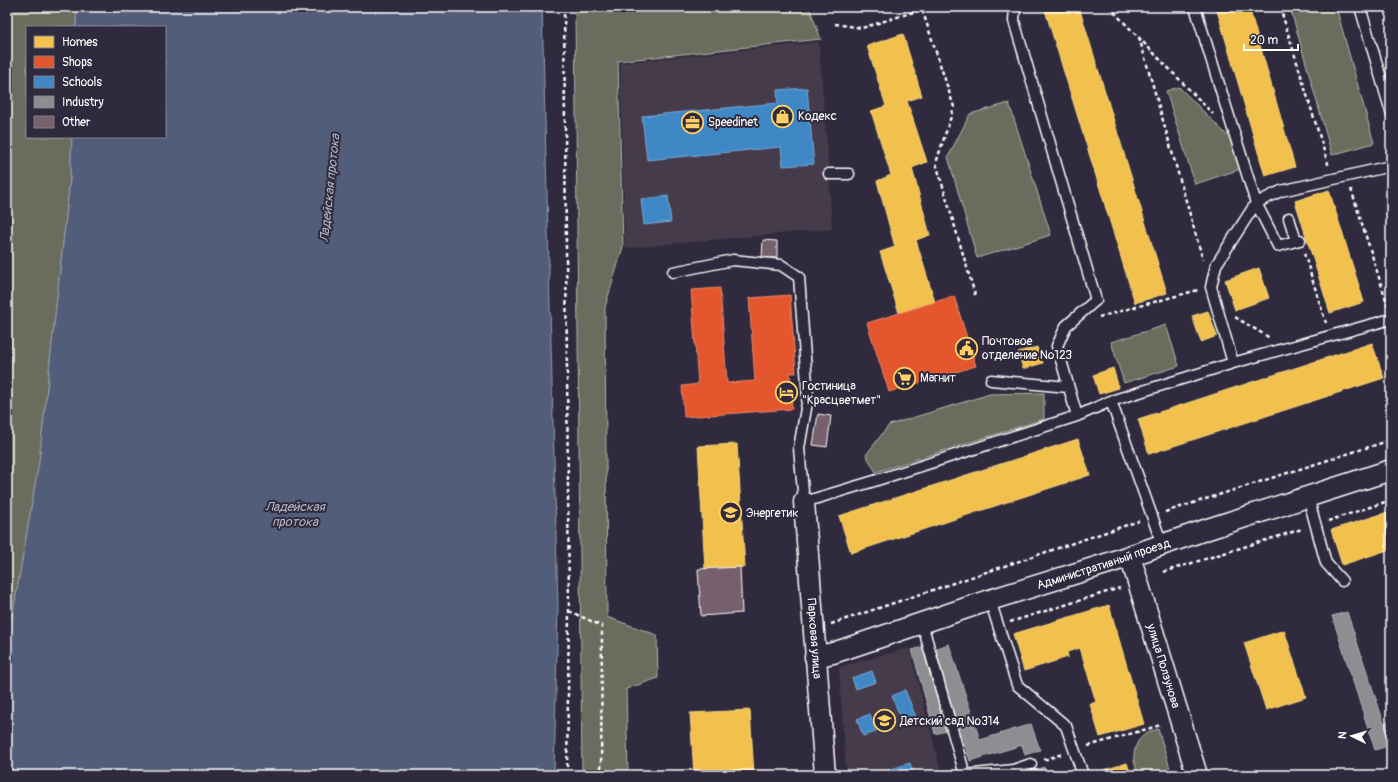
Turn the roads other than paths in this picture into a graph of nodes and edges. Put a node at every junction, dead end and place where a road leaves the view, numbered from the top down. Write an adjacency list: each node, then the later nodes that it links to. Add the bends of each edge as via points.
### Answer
1 (1015, 7): 14 (lane, via 1014,21 1096,300 1066,326 1057,346)
2 (1196, 7): 8 (lane)
3 (1360, 7): 4 (lane)
4 (1391, 112)
5 (1391, 166): 8 (lane, via 1281,191)
6 (829, 174): 7 (lane)
7 (849, 174)
8 (1256, 203): 9 (lane, via 1278,246 1298,240); 12 (lane, via 1216,266 1211,287)
9 (1289, 218)
10 (673, 272): 19 (lane, via 733,260 781,265 799,277 808,397 799,448)
11 (1391, 319): 12 (lane)
12 (1233, 363): 15 (lane)
13 (991, 380): 14 (lane)
14 (1068, 387): 16 (lane)
15 (1111, 401): 16 (lane); 20 (lane)
16 (1077, 416): 19 (lane)
17 (1391, 470): 18 (street, Административный проезд)
18 (1308, 497): 20 (street, Административный проезд); 22 (lane, via 1326,563)
19 (804, 502): 25 (street, Парковая улица)
20 (1162, 544): 21 (street, Административный проезд)
21 (1130, 556): 23 (street, Административный проезд); 29 (street, улица Ползунова)
22 (1342, 581)
23 (990, 600): 24 (street, Административный проезд); 28 (lane, via 1017,685 1066,726)
24 (922, 623): 25 (street, Административный проезд); 26 (lane, via 965,775 1013,770)
25 (816, 657): 27 (street, Парковая улица)
26 (1031, 764)
27 (825, 775)
28 (1083, 775)
29 (1197, 775)

